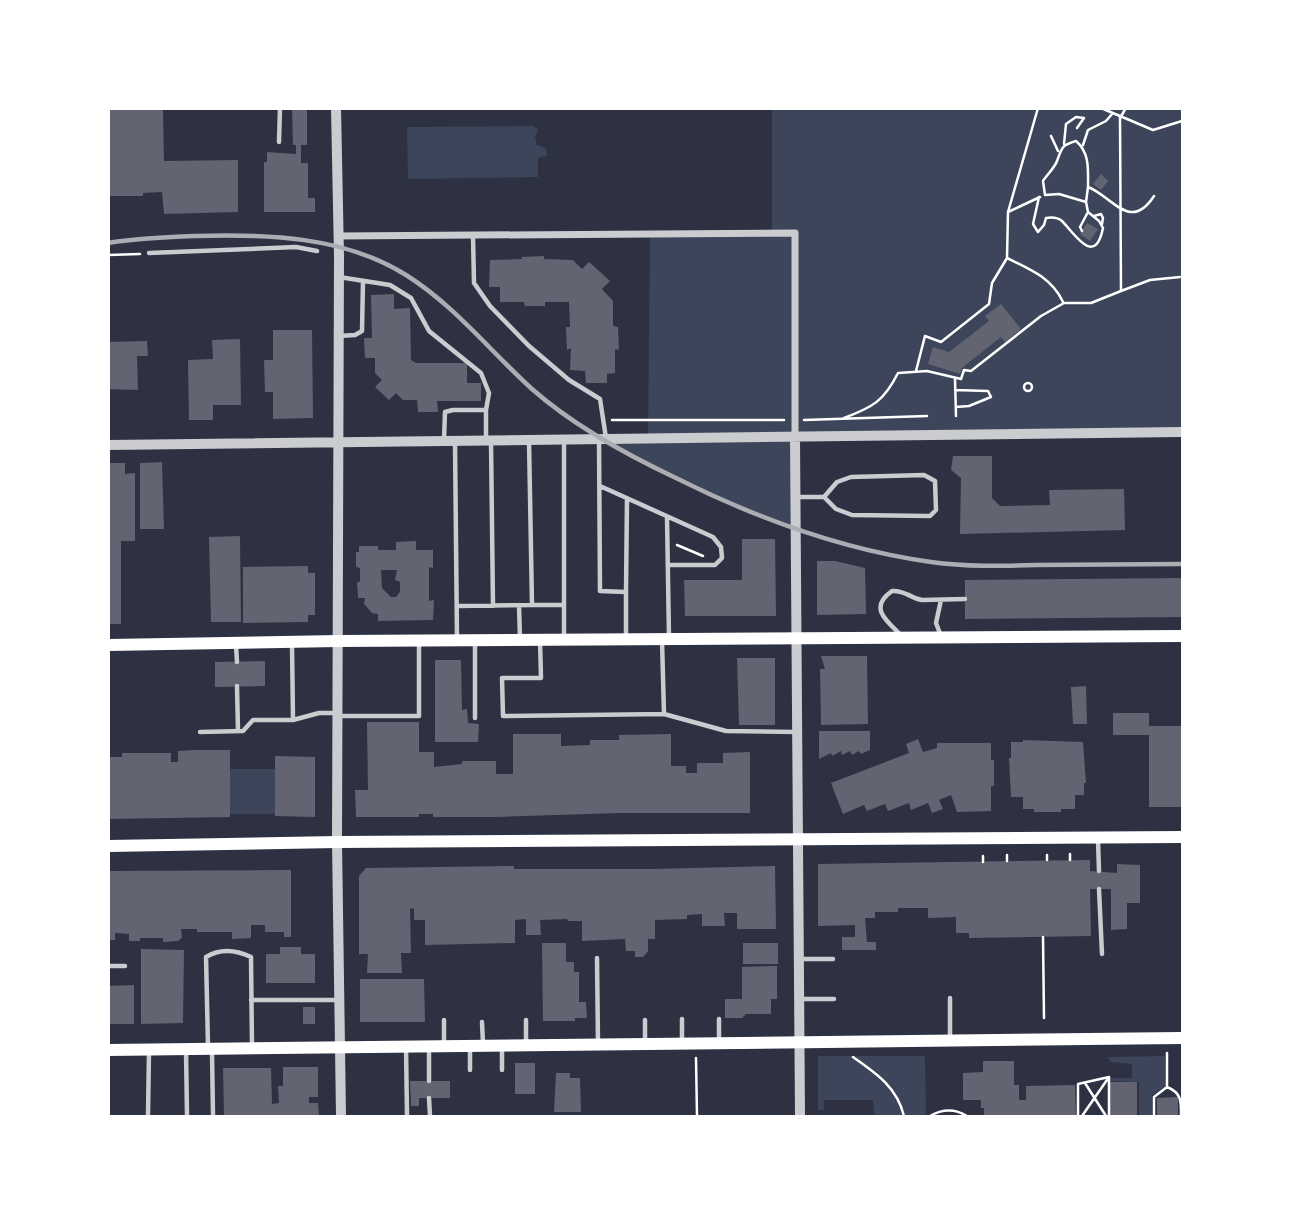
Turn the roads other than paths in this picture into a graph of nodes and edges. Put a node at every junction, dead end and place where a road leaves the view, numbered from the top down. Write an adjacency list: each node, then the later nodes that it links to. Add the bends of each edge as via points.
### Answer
1 (280, 108): 3 (lane)
2 (336, 108): 5 (street)
3 (279, 142)
4 (473, 235): 5 (street); 13 (street, via 795,233); 15 (lane, via 474,284 529,346 600,399)
5 (338, 236): 8 (street)
6 (317, 251): 7 (lane, via 296,247)
7 (149, 253)
8 (339, 277): 9 (lane); 10 (street)
9 (363, 281): 10 (lane, via 362,331); 11 (lane, via 390,285 411,298 429,331 481,373 489,393)
10 (338, 336): 19 (street)
11 (486, 410): 16 (lane); 18 (lane, via 445,412)
12 (1182, 432): 13 (street)
13 (795, 438): 15 (street); 22 (street)
14 (564, 439): 15 (street); 17 (street); 32 (lane)
15 (603, 439): 21 (lane)
16 (489, 440): 17 (street); 18 (street); 34 (lane)
17 (529, 440): 31 (lane)
18 (449, 441): 19 (street); 33 (lane)
19 (338, 443): 20 (street); 47 (street)
20 (108, 445)
21 (600, 486): 24 (lane); 27 (lane, via 600,591)
22 (796, 496): 23 (lane); 38 (street)
23 (824, 497): 23 (lane, via 837,482 851,477 924,475 935,481 936,510 930,516 852,515 836,509)
24 (627, 498): 25 (lane); 27 (lane)
25 (667, 517): 26 (lane); 26 (lane, via 713,537 723,552 719,563)
26 (668, 565): 41 (lane)
27 (626, 593): 40 (lane)
28 (965, 599): 29 (lane)
29 (941, 600): 36 (lane, via 916,599 900,590 885,596 880,611); 37 (lane, via 936,623)
30 (519, 605): 31 (lane); 34 (lane); 45 (lane)
31 (532, 605): 32 (lane)
32 (563, 605): 39 (lane)
33 (457, 606): 34 (lane); 43 (lane)
34 (493, 606)
35 (1182, 636): 37 (main road)
36 (903, 637): 37 (main road); 38 (main road)
37 (941, 637)
38 (798, 638): 41 (main road); 59 (street)
39 (564, 639): 40 (main road); 46 (main road)
40 (626, 639): 41 (main road)
41 (665, 639): 54 (lane)
42 (418, 640): 43 (main road); 47 (main road); 53 (lane, via 419,716)
43 (457, 640): 44 (main road)
44 (475, 640): 45 (main road); 55 (lane)
45 (520, 640): 46 (main road)
46 (540, 640): 54 (lane, via 541,678 502,678 503,716)
47 (338, 641): 48 (main road); 53 (street)
48 (292, 642): 49 (main road); 56 (lane)
49 (236, 643): 50 (main road); 51 (lane)
50 (108, 645)
51 (237, 662)
52 (237, 686): 57 (lane)
53 (337, 714): 56 (lane); 63 (street)
54 (664, 714): 59 (lane, via 726,731)
55 (475, 719)
56 (292, 720): 57 (lane, via 253,720)
57 (238, 731): 58 (lane)
58 (200, 732)
59 (799, 732): 62 (street)
60 (1182, 836): 61 (main road)
61 (1098, 837): 62 (main road); 65 (lane)
62 (799, 840): 63 (main road); 69 (street)
63 (337, 842): 64 (main road); 77 (street)
64 (108, 846)
65 (1098, 871)
66 (1099, 889): 67 (lane)
67 (1102, 954)
68 (597, 958): 89 (lane)
69 (800, 959): 70 (lane); 73 (street)
70 (833, 959)
71 (108, 966): 72 (lane)
72 (125, 966)
73 (800, 999): 74 (lane); 86 (street)
74 (834, 999)
75 (950, 999): 85 (lane)
76 (251, 1000): 77 (lane); 98 (lane, via 250,957 231,951 206,957); 99 (lane)
77 (340, 1000): 97 (street)
78 (682, 1019): 87 (lane)
79 (719, 1019): 88 (lane)
80 (444, 1020): 93 (lane)
81 (526, 1020): 96 (lane)
82 (645, 1020): 90 (lane)
83 (482, 1021): 94 (lane)
84 (1182, 1038): 85 (main road)
85 (950, 1040): 86 (main road)
86 (800, 1042): 88 (main road); 113 (street)
87 (682, 1043): 88 (main road); 90 (main road)
88 (719, 1043)
89 (598, 1044): 90 (main road); 96 (main road)
90 (645, 1044)
91 (406, 1045): 92 (main road); 97 (main road); 111 (lane)
92 (429, 1045): 93 (main road); 105 (lane)
93 (444, 1045): 94 (main road)
94 (476, 1045): 95 (main road); 103 (lane)
95 (502, 1045): 96 (main road); 104 (lane)
96 (526, 1045)
97 (340, 1046): 99 (main road); 110 (street)
98 (210, 1048): 99 (main road); 101 (main road); 109 (lane)
99 (252, 1048)
100 (149, 1049): 101 (main road); 102 (main road); 107 (lane)
101 (186, 1049): 108 (lane)
102 (108, 1050)
103 (470, 1070)
104 (502, 1070)
105 (429, 1081)
106 (429, 1098): 112 (lane)
107 (148, 1116)
108 (187, 1116)
109 (213, 1116)
110 (341, 1116)
111 (407, 1116)
112 (430, 1116)
113 (800, 1116)

